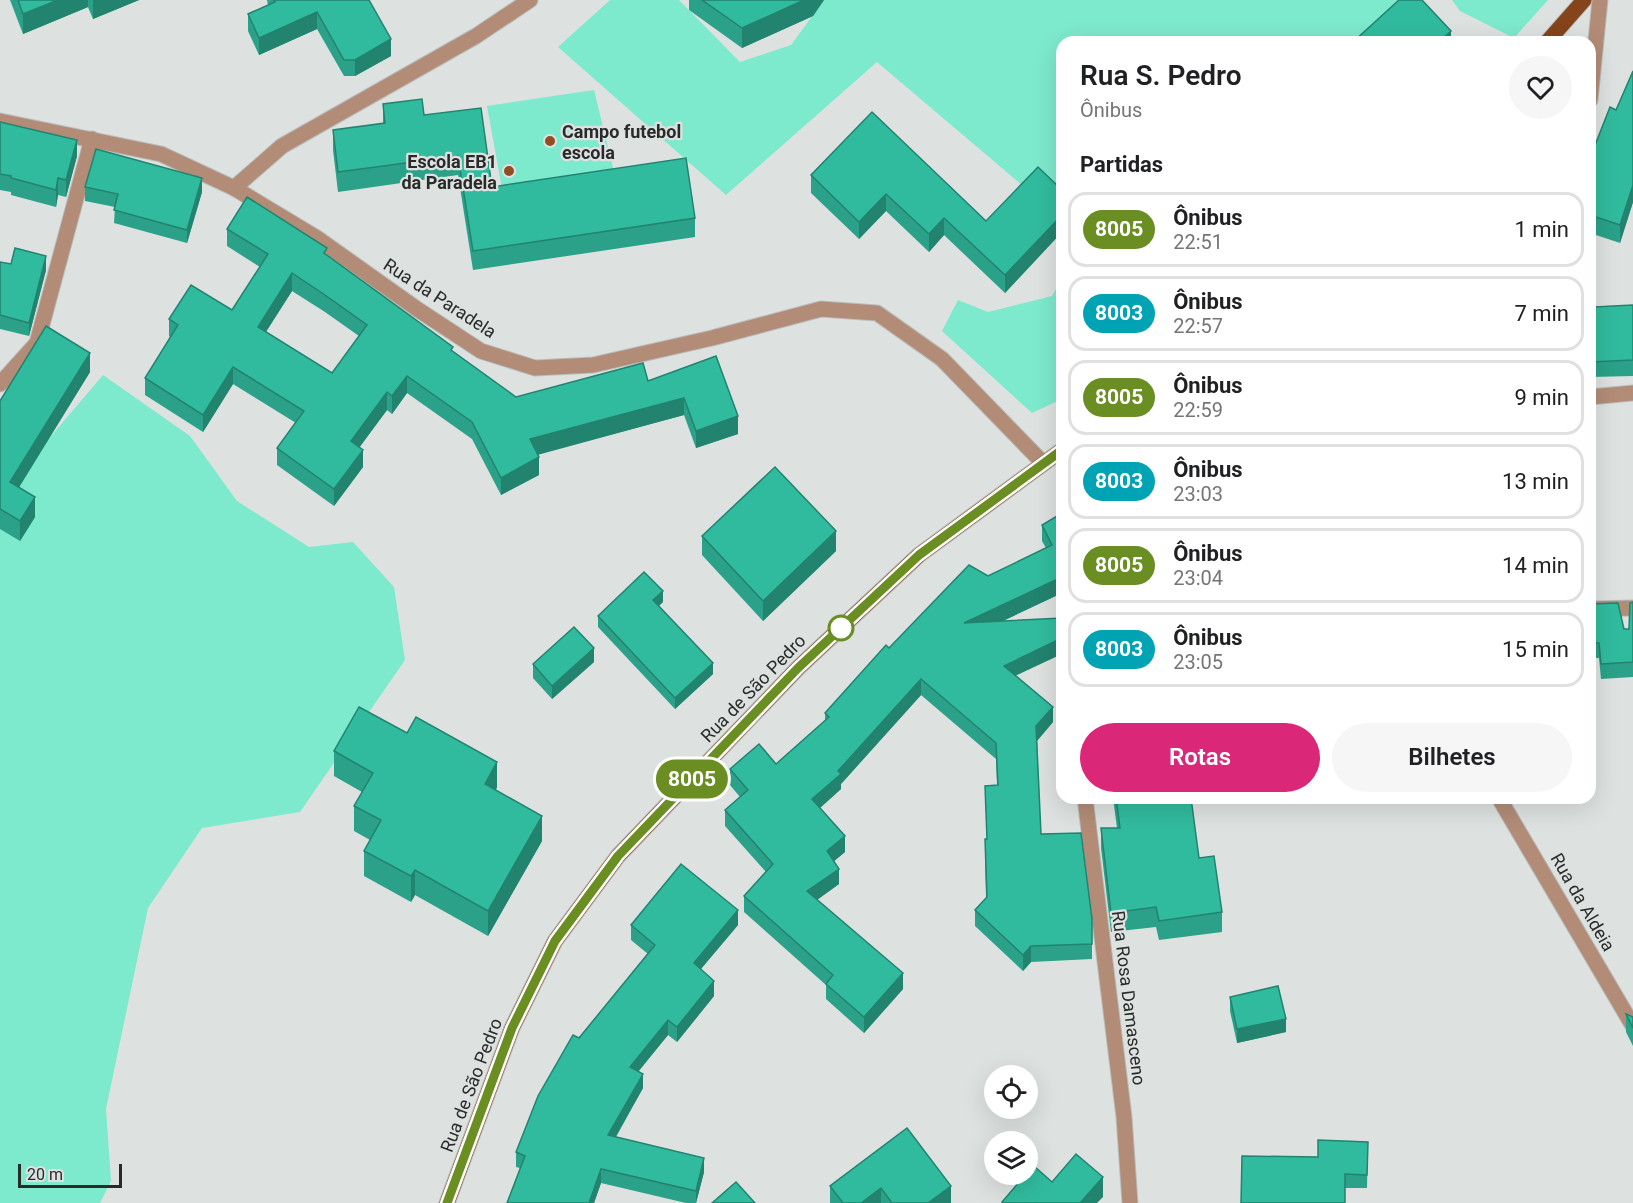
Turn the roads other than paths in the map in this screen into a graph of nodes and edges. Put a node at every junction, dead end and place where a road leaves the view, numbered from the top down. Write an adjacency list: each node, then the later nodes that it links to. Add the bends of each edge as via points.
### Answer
1 (530, 0): 8 (street, via 476,36 282,146)
2 (1584, 0): 4 (main road)
3 (1600, 0): 5 (street)
4 (1552, 36)
5 (1596, 40)
6 (0, 121): 7 (street, Rua da Paradela)
7 (92, 140): 8 (street, Rua da Paradela, via 160,154); 9 (street, via 37,343)
8 (234, 188): 13 (street, Rua da Paradela, via 318,238 481,351 536,368 593,365 821,309 878,313 942,359)
9 (0, 384)
10 (1633, 393): 11 (street)
11 (1596, 396)
12 (1056, 454): 13 (main road, Rua de São Pedro)
13 (1043, 463): 19 (main road, Rua de São Pedro, via 910,563 798,668 618,856 555,941 512,1028)
14 (1633, 608): 15 (street)
15 (1596, 609)
16 (1086, 804): 20 (street, Rua Rosa Damasceno, via 1124,1117)
17 (1503, 804): 18 (street, Rua da Aldeia)
18 (1633, 1026)
19 (447, 1203)
20 (1130, 1203)

